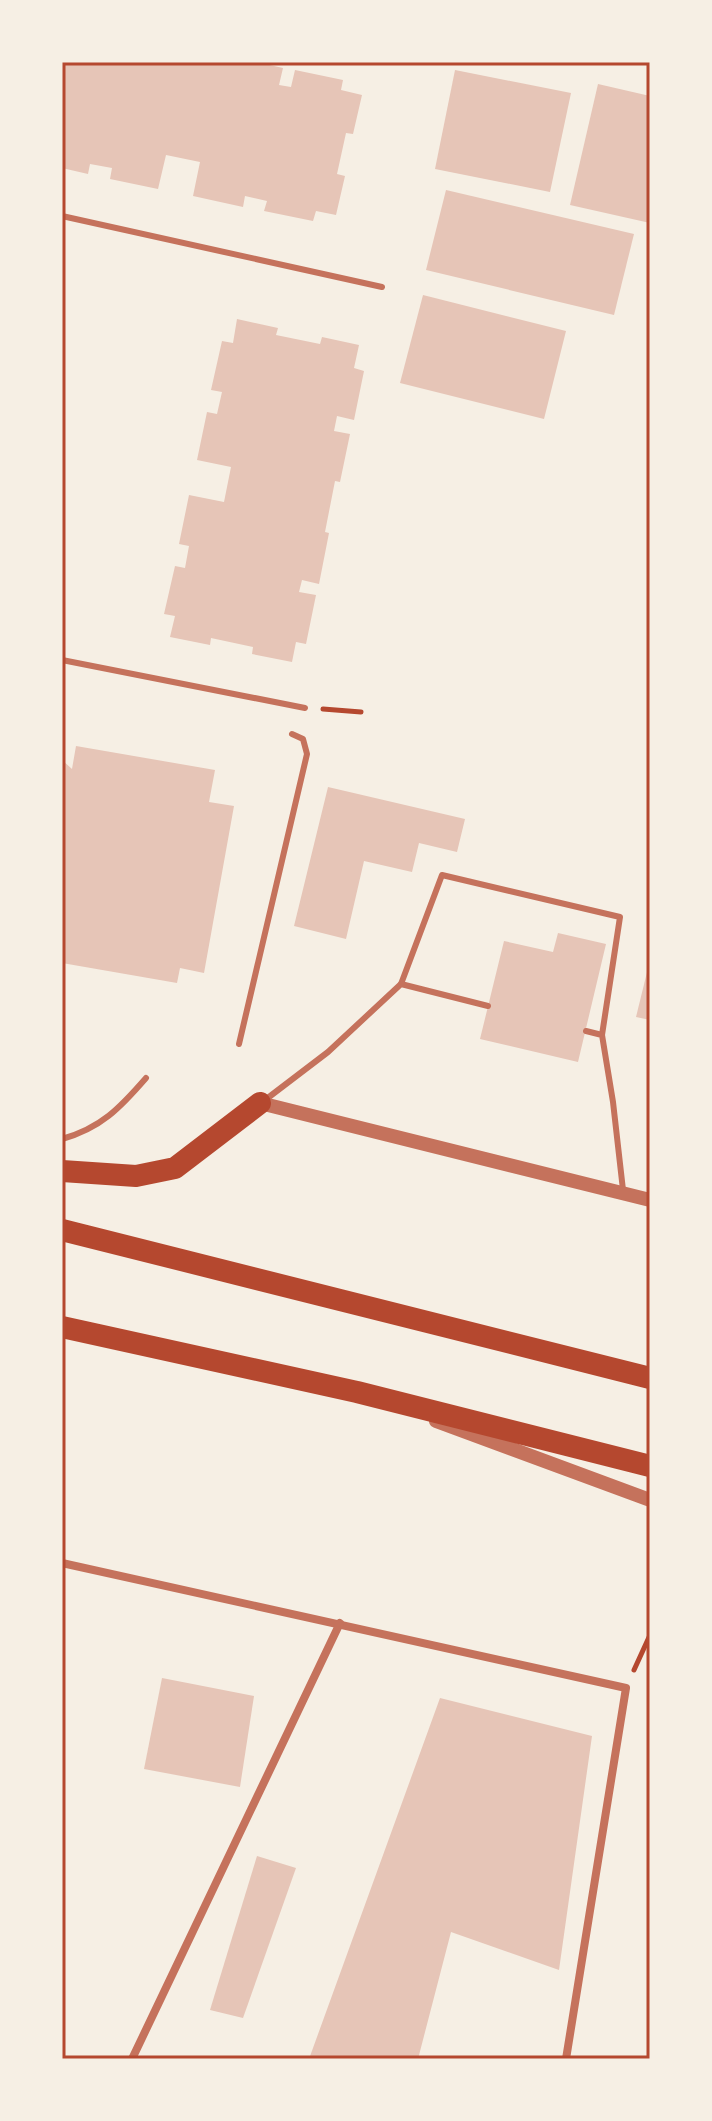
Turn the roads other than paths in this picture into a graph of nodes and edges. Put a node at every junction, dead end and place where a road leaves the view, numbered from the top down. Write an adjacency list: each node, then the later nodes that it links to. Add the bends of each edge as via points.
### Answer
1 (62, 216): 2 (lane)
2 (382, 287)
3 (62, 660): 4 (lane)
4 (305, 708)
5 (292, 734): 10 (lane, via 303,739 307,754)
6 (401, 984): 7 (lane); 9 (lane, via 442,875 620,917); 12 (lane, via 328,1052)
7 (488, 1006)
8 (586, 1031): 9 (lane)
9 (602, 1035): 15 (lane)
10 (239, 1044)
11 (146, 1078): 13 (lane, via 119,1110 85,1132)
12 (260, 1103): 14 (highway, via 175,1168 136,1176); 15 (street)
13 (62, 1139)
14 (62, 1171)
15 (623, 1194): 16 (street)
16 (650, 1200)
17 (62, 1230): 19 (highway)
18 (62, 1327): 20 (highway)
19 (650, 1378)
20 (357, 1392): 21 (highway); 22 (street)
21 (650, 1466)
22 (650, 1500)
23 (62, 1563): 24 (street)
24 (340, 1623): 25 (street); 26 (street, via 626,1688)
25 (132, 2059)
26 (566, 2059)

